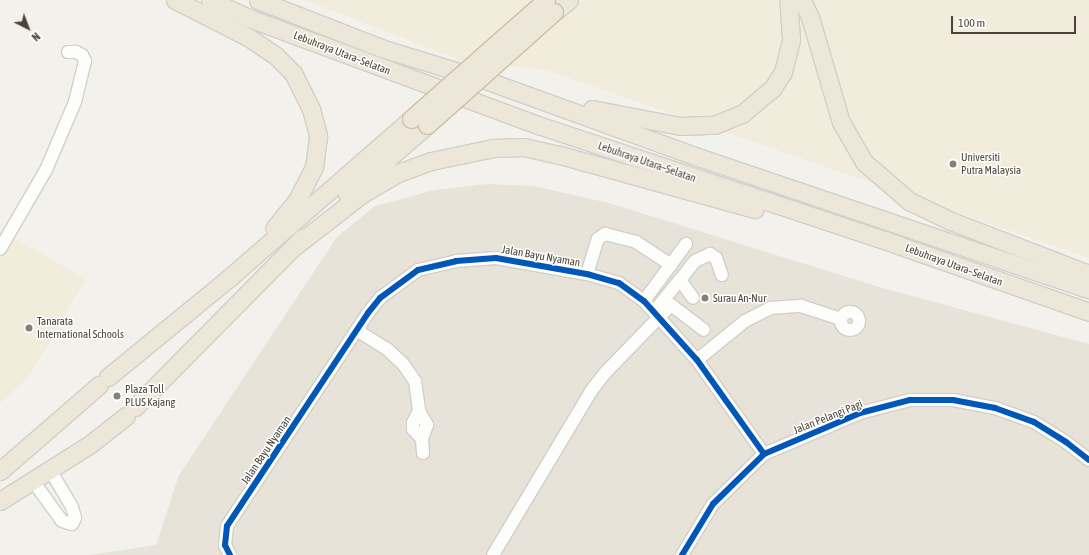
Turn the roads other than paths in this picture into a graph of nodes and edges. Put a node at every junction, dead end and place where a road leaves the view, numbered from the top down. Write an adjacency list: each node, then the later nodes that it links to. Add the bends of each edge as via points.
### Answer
1 (175, 0): 18 (highway, via 248,37 275,55 292,73 303,90 318,136 314,167 297,200)
2 (210, 0): 11 (highway, Lebuhraya Utara–Selatan, via 246,17 541,126)
3 (258, 0): 9 (highway, Lebuhraya Utara–Selatan, via 381,48)
4 (568, 0): 7 (highway)
5 (788, 0): 9 (highway, via 791,38 783,72 772,89 759,102 725,121 702,126 680,126)
6 (802, 0): 16 (highway, via 810,17 841,122 864,162 909,201 951,221)
7 (550, 6): 12 (highway, bridge, via 427,125 324,214); 18 (highway, bridge, via 411,119)
8 (68, 52): 13 (street, via 76,52 85,61 75,102 46,170)
9 (552, 104): 20 (highway, Lebuhraya Utara–Selatan, via 701,158)
10 (686, 244): 14 (street)
11 (898, 245): 12 (highway, via 524,147 464,153 398,173 362,194); 24 (highway, Lebuhraya Utara–Selatan)
12 (295, 246): 33 (highway, via 130,411 89,445)
13 (0, 249)
14 (671, 265): 15 (street, via 636,242 605,234 598,239); 22 (street)
15 (587, 274): 22 (street, Jalan Bayu Nyaman, via 619,283); 27 (street, Jalan Bayu Nyaman, via 496,258 448,263 418,270 380,298)
16 (1089, 274)
17 (722, 275): 19 (street, via 716,258 710,254 695,261)
18 (230, 277): 34 (highway)
19 (680, 280): 21 (street); 23 (street)
20 (1089, 289)
21 (693, 298)
22 (644, 301): 25 (street, Jalan Bayu Nyaman)
23 (668, 302): 25 (street); 28 (street)
24 (1089, 312)
25 (656, 314): 29 (street, Jalan Bayu Nyaman); 38 (street, via 591,391)
26 (841, 320): 29 (street, via 801,306 770,308 745,321)
27 (358, 330): 30 (street, via 380,344 403,364 417,387 419,411 413,422 413,429 422,439); 37 (street, Jalan Bayu Nyaman, via 227,526 225,545)
28 (704, 330)
29 (698, 360): 31 (street, Jalan Bayu Nyaman)
30 (423, 453)
31 (764, 454): 32 (street, Jalan Pelangi Pagi, via 860,413 910,400 953,400 995,408 1034,422); 39 (street, Jalan Pelangi Pagi, via 714,504)
32 (1089, 460)
33 (50, 470): 35 (highway); 35 (street, via 72,507 75,518 72,524 62,521)
34 (0, 471)
35 (33, 481): 36 (highway)
36 (0, 500)
37 (230, 555)
38 (493, 555)
39 (682, 555)

